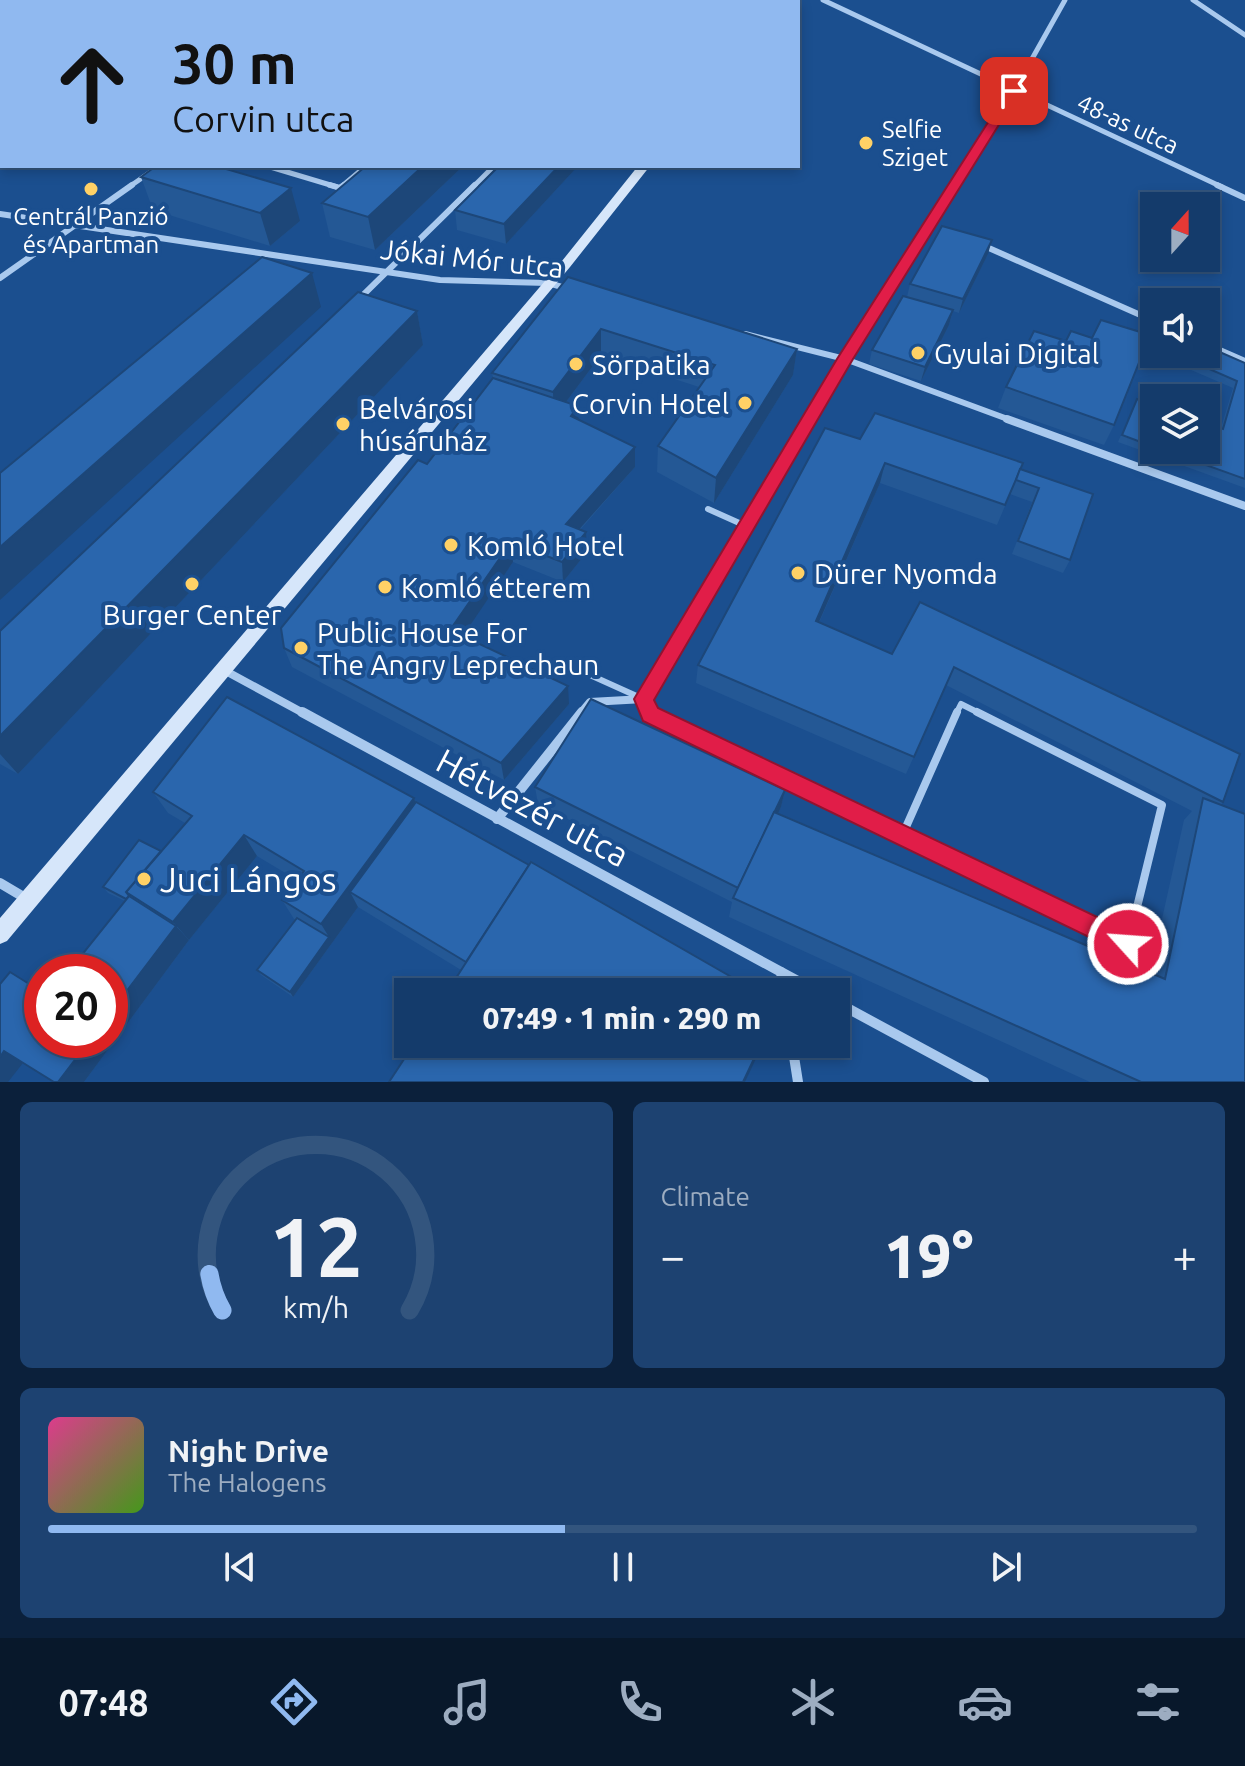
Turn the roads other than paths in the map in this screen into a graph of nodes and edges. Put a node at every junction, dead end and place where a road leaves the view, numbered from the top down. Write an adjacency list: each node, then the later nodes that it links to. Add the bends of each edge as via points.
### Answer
1 (823, 0): 5 (street, 48-as utca)
2 (1065, 0): 5 (street)
3 (1193, 0): 4 (street)
4 (1245, 35)
5 (1014, 91): 11 (street, 48-as utca); 13 (street)
6 (156, 168): 14 (street)
7 (274, 168): 8 (street, via 340,188)
8 (364, 168)
9 (492, 168): 17 (street)
10 (642, 168): 19 (street)
11 (1245, 198)
12 (0, 214): 14 (street, Jókai Mór utca)
13 (933, 223): 15 (street); 25 (street)
14 (71, 225): 17 (street, Jókai Mór utca); 18 (street)
15 (947, 229)
16 (975, 242): 22 (street)
17 (386, 273): 19 (street, Jókai Mór utca); 21 (street)
18 (0, 278)
19 (548, 283): 20 (street, Jókai Mór utca); 30 (street)
20 (578, 291)
21 (353, 306)
22 (1140, 315)
23 (741, 333): 25 (street)
24 (1220, 350): 26 (street)
25 (845, 359): 27 (street); 29 (street)
26 (1245, 361)
27 (1245, 506)
28 (708, 509): 29 (lane)
29 (746, 526): 32 (street)
30 (222, 669): 33 (street, Hétvezér utca); 37 (street)
31 (590, 675): 32 (lane)
32 (644, 699): 33 (street, via 590,702); 34 (street, via 650,714)
33 (497, 819): 39 (street, Hétvezér utca)
34 (891, 831): 35 (lane)
35 (902, 836): 35 (lane, via 1128,944 1162,805 961,704)
36 (0, 883): 37 (street)
37 (28, 900): 38 (street)
38 (0, 934)
39 (781, 972): 40 (street); 41 (street, Hétvezér utca)
40 (782, 978)
41 (792, 978)
42 (850, 1010): 45 (street)
43 (794, 1058): 44 (street)
44 (798, 1082)
45 (984, 1082)

